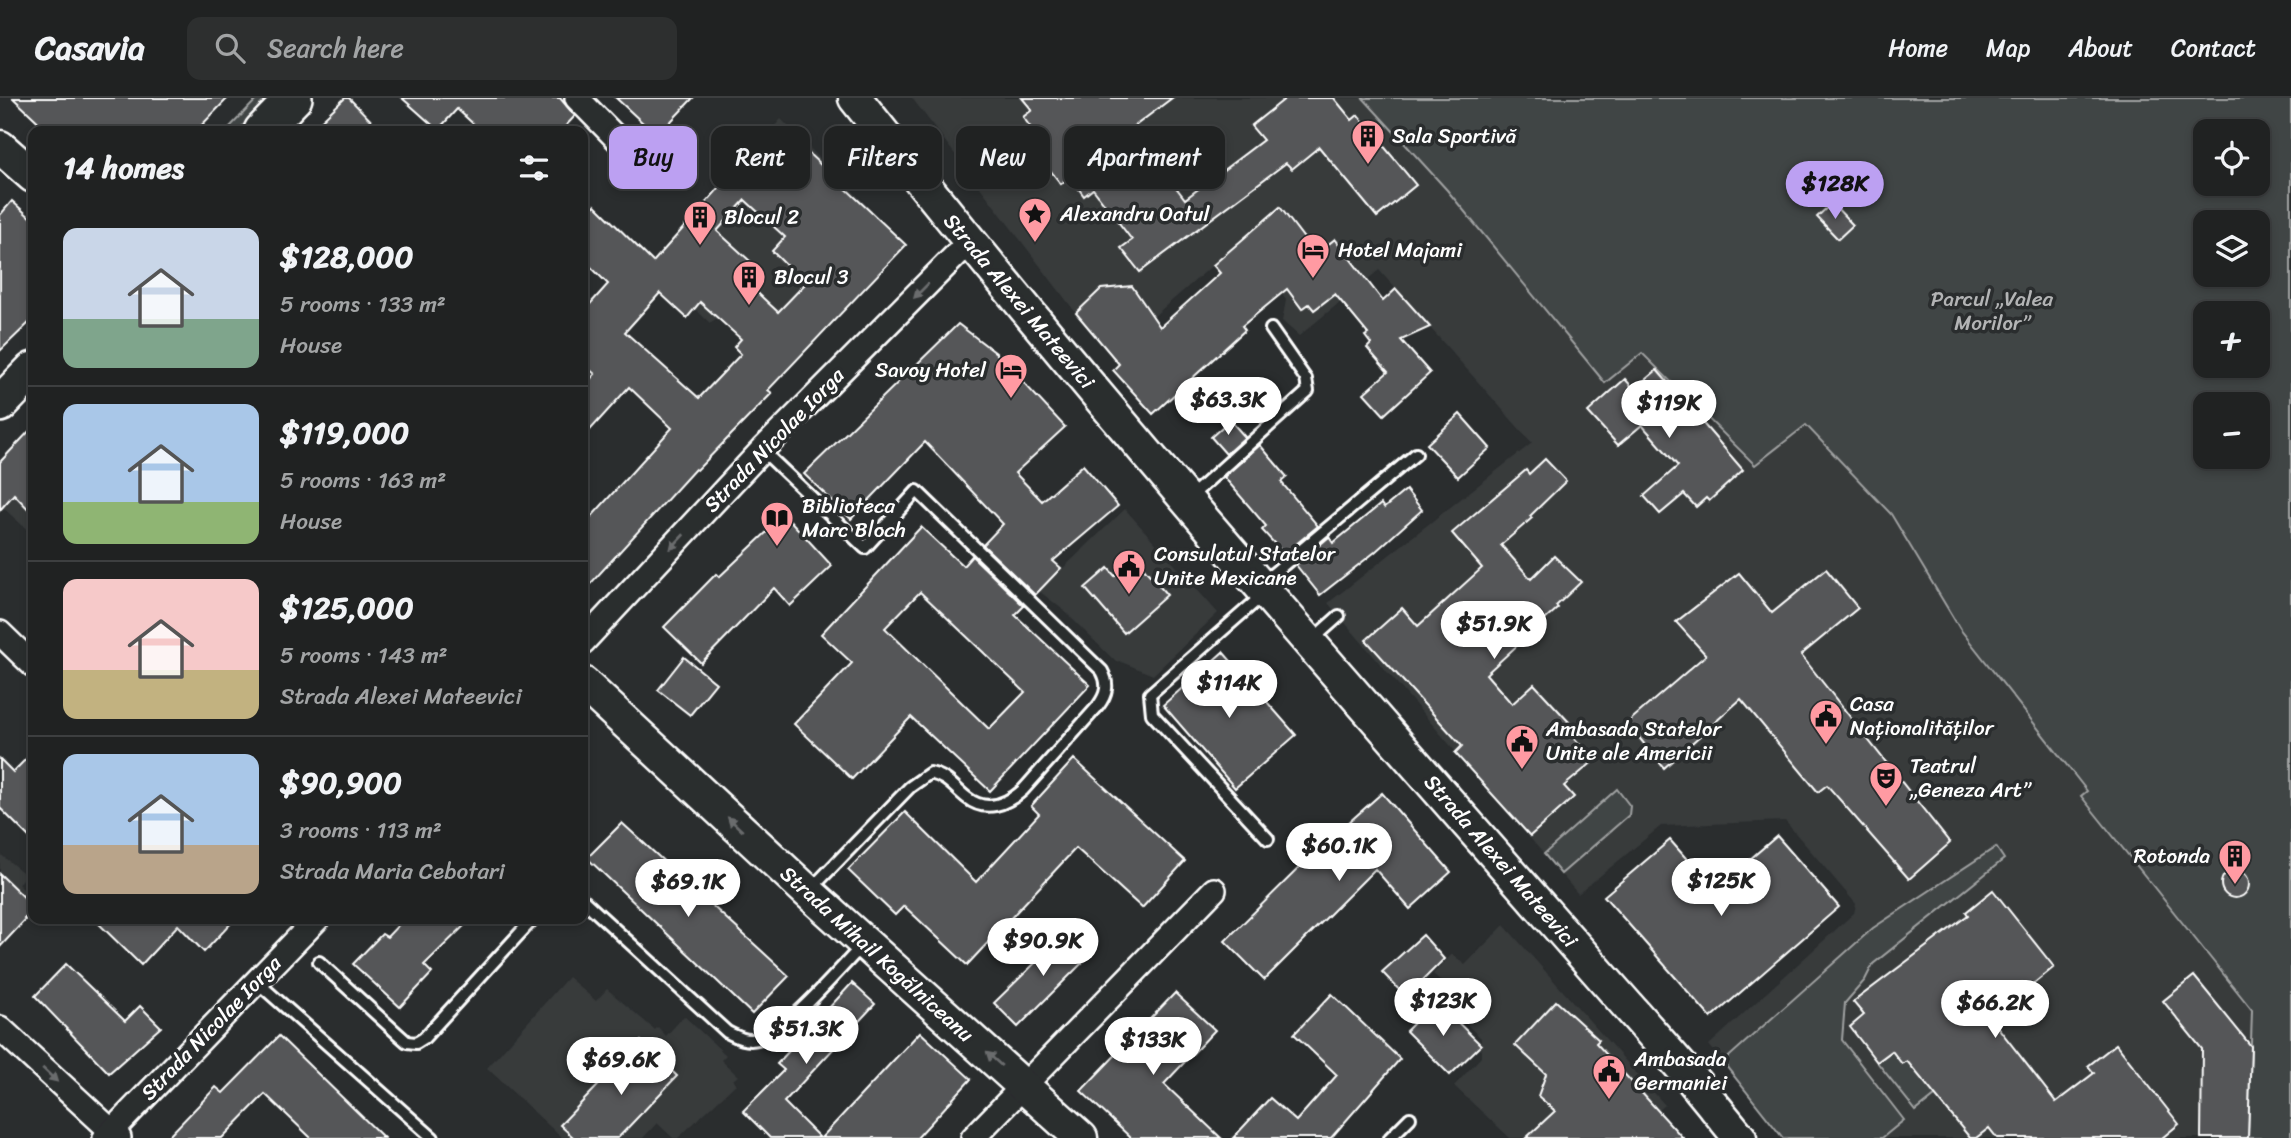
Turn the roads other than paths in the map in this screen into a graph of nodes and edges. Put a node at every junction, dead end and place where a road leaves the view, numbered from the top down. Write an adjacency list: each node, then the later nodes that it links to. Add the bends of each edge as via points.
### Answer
1 (294, 98): 4 (main road)
2 (577, 98): 5 (street)
3 (855, 98): 8 (main road, Strada Alexei Mateevici)
4 (267, 126)
5 (609, 131)
6 (0, 147): 7 (main road)
7 (28, 172)
8 (969, 242): 12 (street, Strada Nicolae Iorga, one-way to 12); 14 (main road, Strada Alexei Mateevici)
9 (1271, 329): 14 (lane, via 1306,379 1308,391)
10 (28, 375): 11 (main road)
11 (0, 404)
12 (762, 450): 18 (street, Strada Nicolae Iorga, one-way to 18); 24 (lane, via 865,548 917,491 1106,679 1105,696 1098,706 1010,801 998,806 968,799 943,776 930,773 910,787)
13 (1416, 454): 15 (lane)
14 (1186, 500): 15 (main road, Strada Alexei Mateevici)
15 (1263, 589): 19 (main road, Strada Alexei Mateevici); 22 (lane, via 1150,694 1149,703 1152,714)
16 (1339, 616): 19 (lane)
17 (0, 633): 20 (street)
18 (588, 637)
19 (1310, 642): 39 (main road, Strada Alexei Mateevici)
20 (28, 660)
21 (588, 688): 24 (main road, Strada Mihail Kogălniceanu, one-way to 21)
22 (1268, 839)
23 (1214, 890): 32 (street)
24 (808, 892): 28 (main road, Strada Mihail Kogălniceanu)
25 (588, 905): 28 (lane, via 727,1032 749,1040 770,1034 802,1010)
26 (312, 924): 30 (street, Strada Nicolae Iorga)
27 (528, 924): 29 (lane, via 416,1043 407,1042)
28 (865, 943): 32 (main road, Strada Mihail Kogălniceanu, one-way to 28)
29 (319, 962)
30 (257, 982): 34 (street, Strada Nicolae Iorga); 35 (lane)
31 (0, 1028): 34 (street, one-way to 34)
32 (1024, 1085): 36 (street); 37 (main road, Strada Mihail Kogălniceanu)
33 (1410, 1118): 38 (lane)
34 (112, 1136)
35 (433, 1138)
36 (973, 1138)
37 (1081, 1138)
38 (1390, 1138)
39 (1740, 1138)

